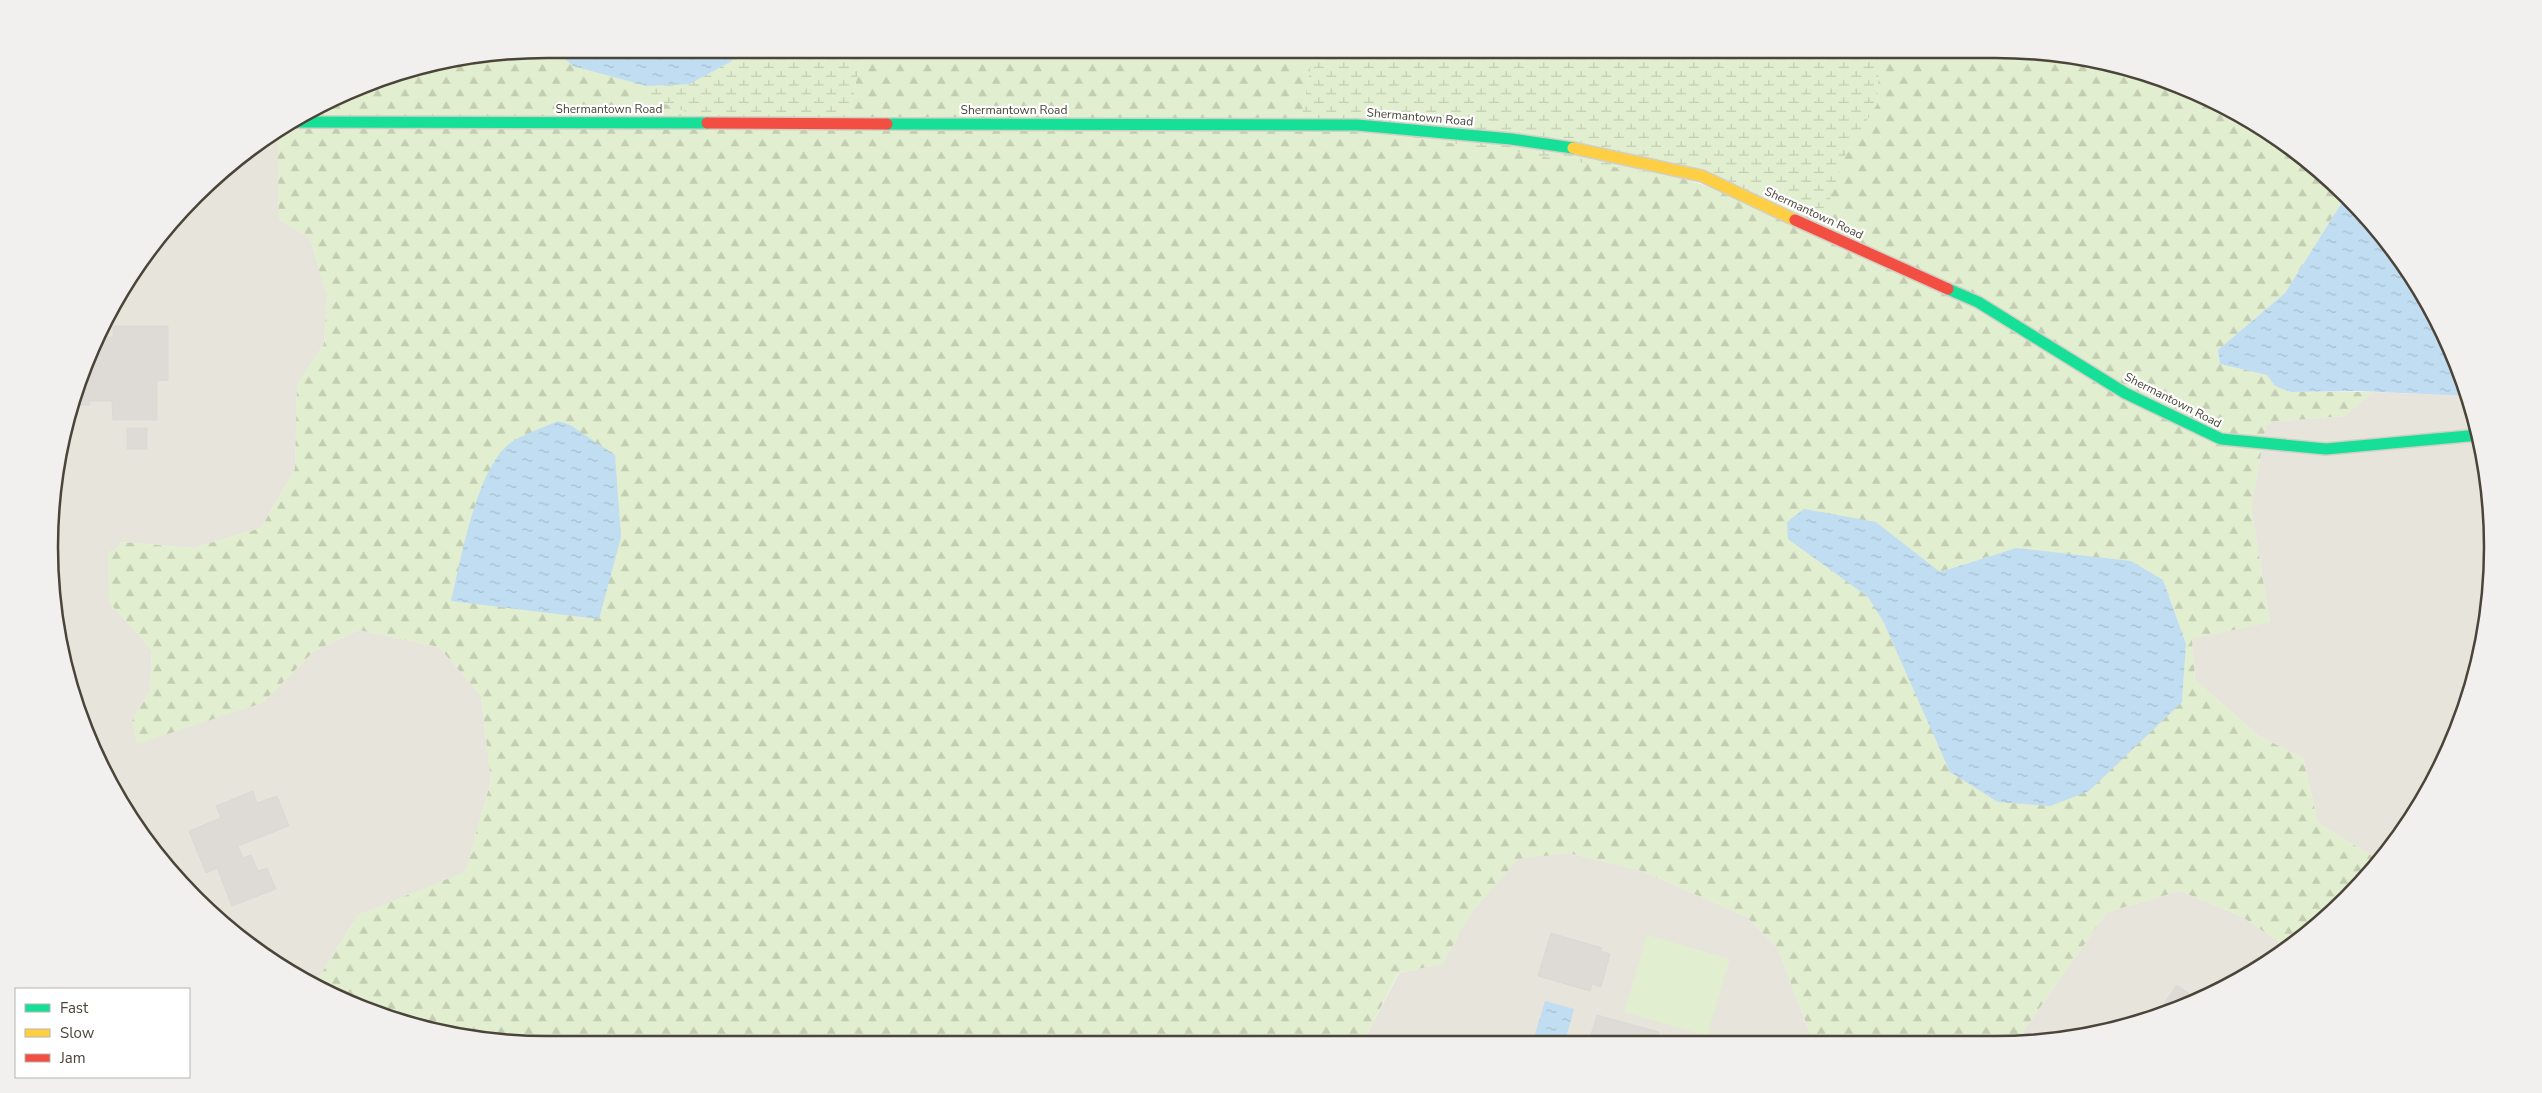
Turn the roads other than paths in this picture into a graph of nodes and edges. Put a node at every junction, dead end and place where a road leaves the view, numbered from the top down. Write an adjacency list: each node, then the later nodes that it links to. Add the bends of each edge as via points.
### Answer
1 (304, 122): 2 (street, Shermantown Road, via 1357,124 1576,148 1702,176 1978,302 2125,393 2221,439 2326,449)
2 (2472, 436)

